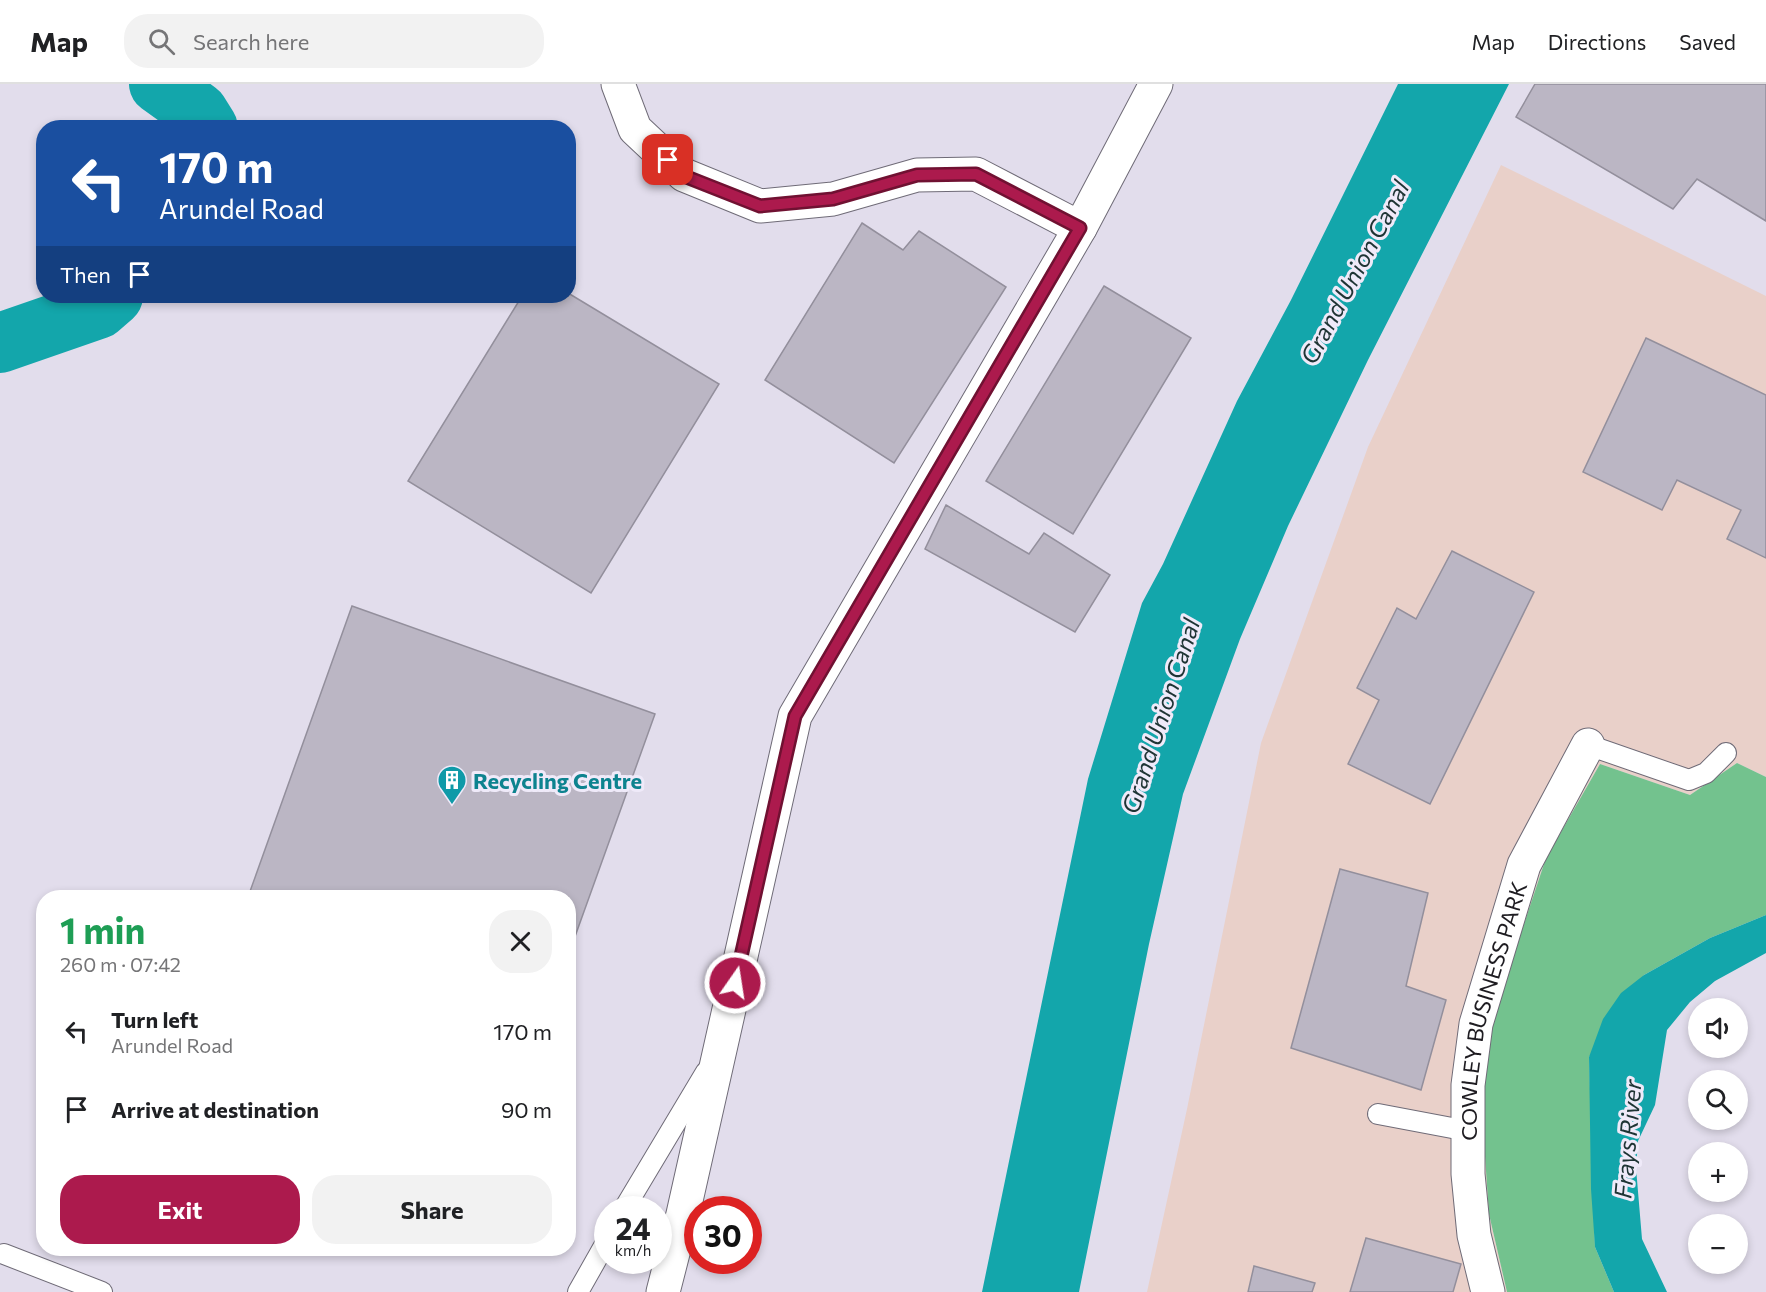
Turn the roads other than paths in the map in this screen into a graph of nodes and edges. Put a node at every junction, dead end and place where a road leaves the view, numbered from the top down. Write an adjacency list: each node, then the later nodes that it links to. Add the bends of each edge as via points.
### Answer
1 (618, 84): 3 (street, via 635,129 684,176 760,206 833,199 917,175 976,174)
2 (1156, 84): 3 (street)
3 (1080, 228): 6 (street, via 795,716)
4 (1588, 745): 5 (lane, via 1689,780 1706,773); 8 (street, COWLEY BUSINESS PARK, via 1524,865 1476,1024 1468,1084)
5 (1726, 753)
6 (720, 1049): 9 (lane); 14 (street)
7 (1378, 1114): 8 (lane)
8 (1468, 1131): 15 (street, COWLEY BUSINESS PARK, via 1474,1235)
9 (632, 1196)
10 (4, 1254): 12 (lane)
11 (594, 1264): 13 (lane)
12 (102, 1292)
13 (578, 1292)
14 (663, 1292)
15 (1488, 1292)

